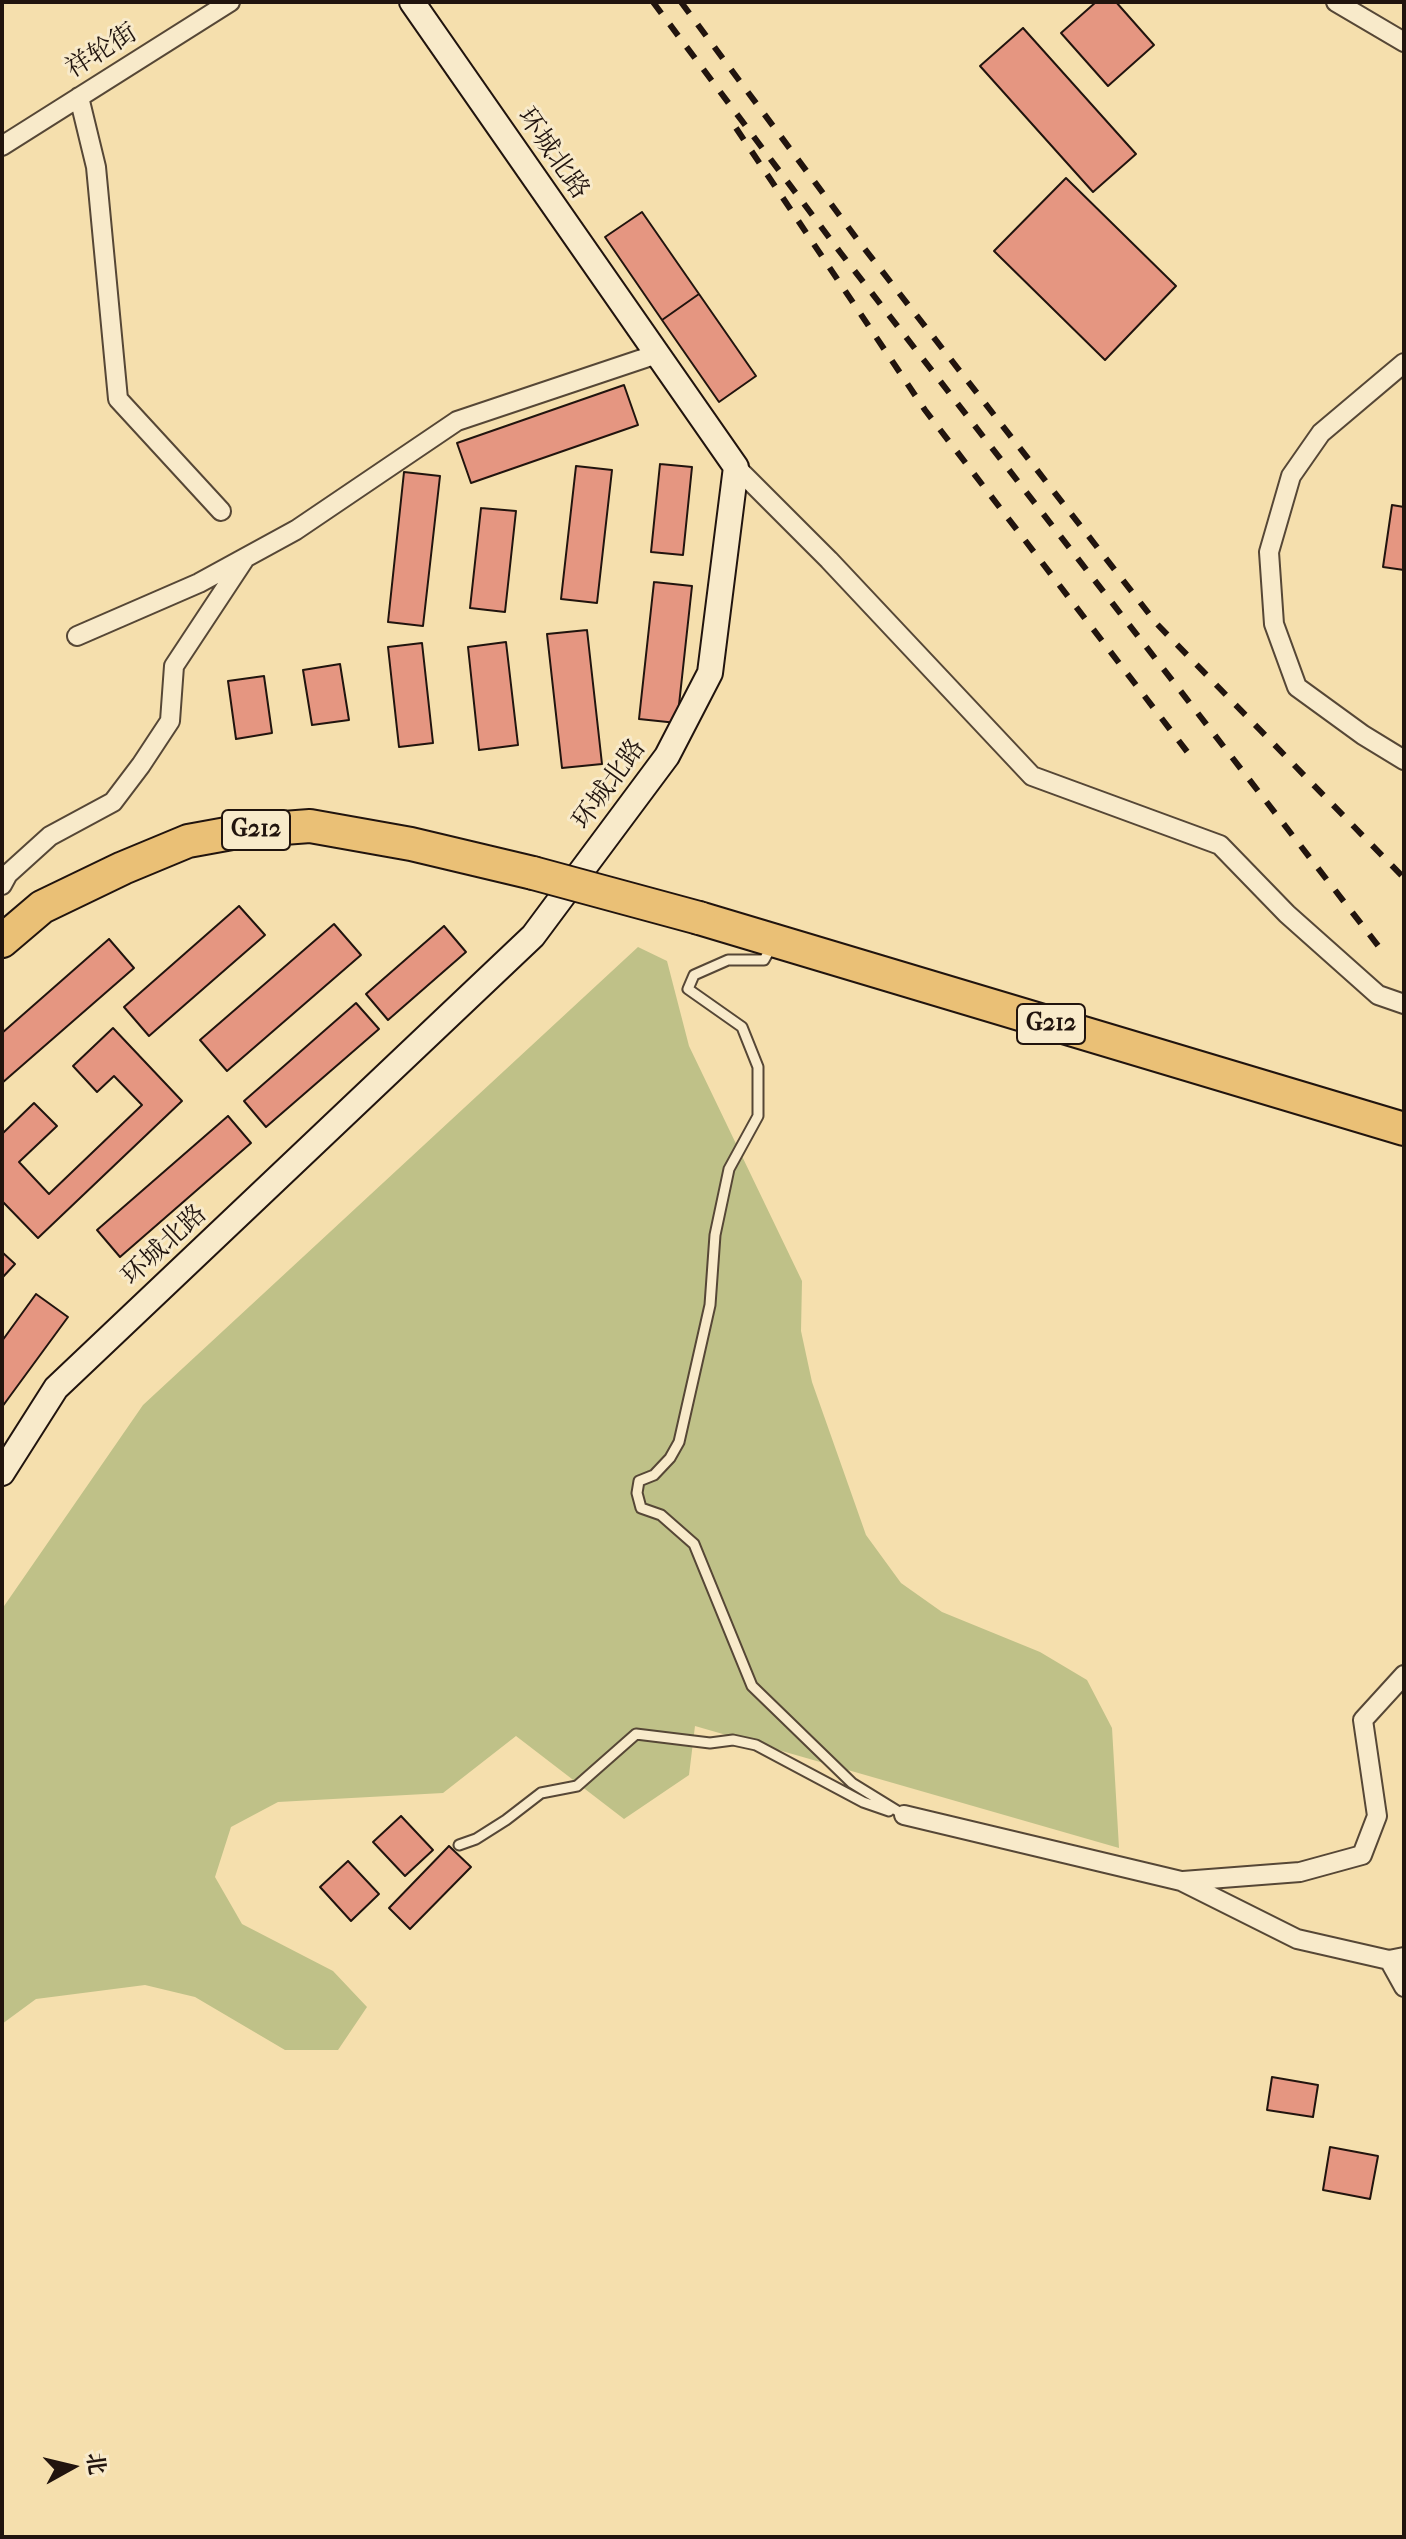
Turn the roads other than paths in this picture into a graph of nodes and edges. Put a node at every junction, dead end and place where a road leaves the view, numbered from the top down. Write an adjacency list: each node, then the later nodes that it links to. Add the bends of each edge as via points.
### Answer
1 (230, 2): 5 (street, 祥轮街)
2 (412, 2): 7 (street, 环城北路)
3 (1336, 2): 4 (street)
4 (1404, 42)
5 (79, 97): 6 (street, 祥轮街); 10 (street, via 96,167 118,399)
6 (2, 146)
7 (657, 354): 9 (street, 环城北路); 11 (street, via 457,421 296,530)
8 (1404, 363): 13 (street, via 1321,433 1291,476 1269,552 1274,624 1297,687)
9 (736, 467): 17 (street, via 1032,776 1220,845 1378,995); 19 (street, 环城北路, via 710,673 667,756 533,936 56,1388)
10 (221, 511)
11 (246, 557): 12 (street); 14 (street, via 174,666 170,721 141,765 113,802 50,836)
12 (77, 636)
13 (1404, 760)
14 (2, 885)
15 (2, 941): 16 (highway, G212, bridge, via 42,907 188,841 310,826 533,873)
16 (775, 941): 18 (highway, G212); 21 (lane, via 764,960 728,960 694,975 688,989 742,1027 758,1067 758,1116 729,1169 715,1235 710,1305 679,1442 654,1475 639,1481 637,1493 641,1508 661,1515 694,1544 752,1686 852,1783)
17 (1404, 1004)
18 (1404, 1129)
19 (2, 1473)
20 (1404, 1675): 23 (street, via 1363,1720 1377,1816 1362,1855 1300,1872)
21 (904, 1815): 22 (lane, via 863,1802 756,1745 636,1734 577,1786 541,1793 506,1820); 23 (street)
22 (459, 1845)
23 (1181, 1881): 24 (street, via 1297,1939)
24 (1396, 1958): 25 (street)
25 (1404, 1987)

